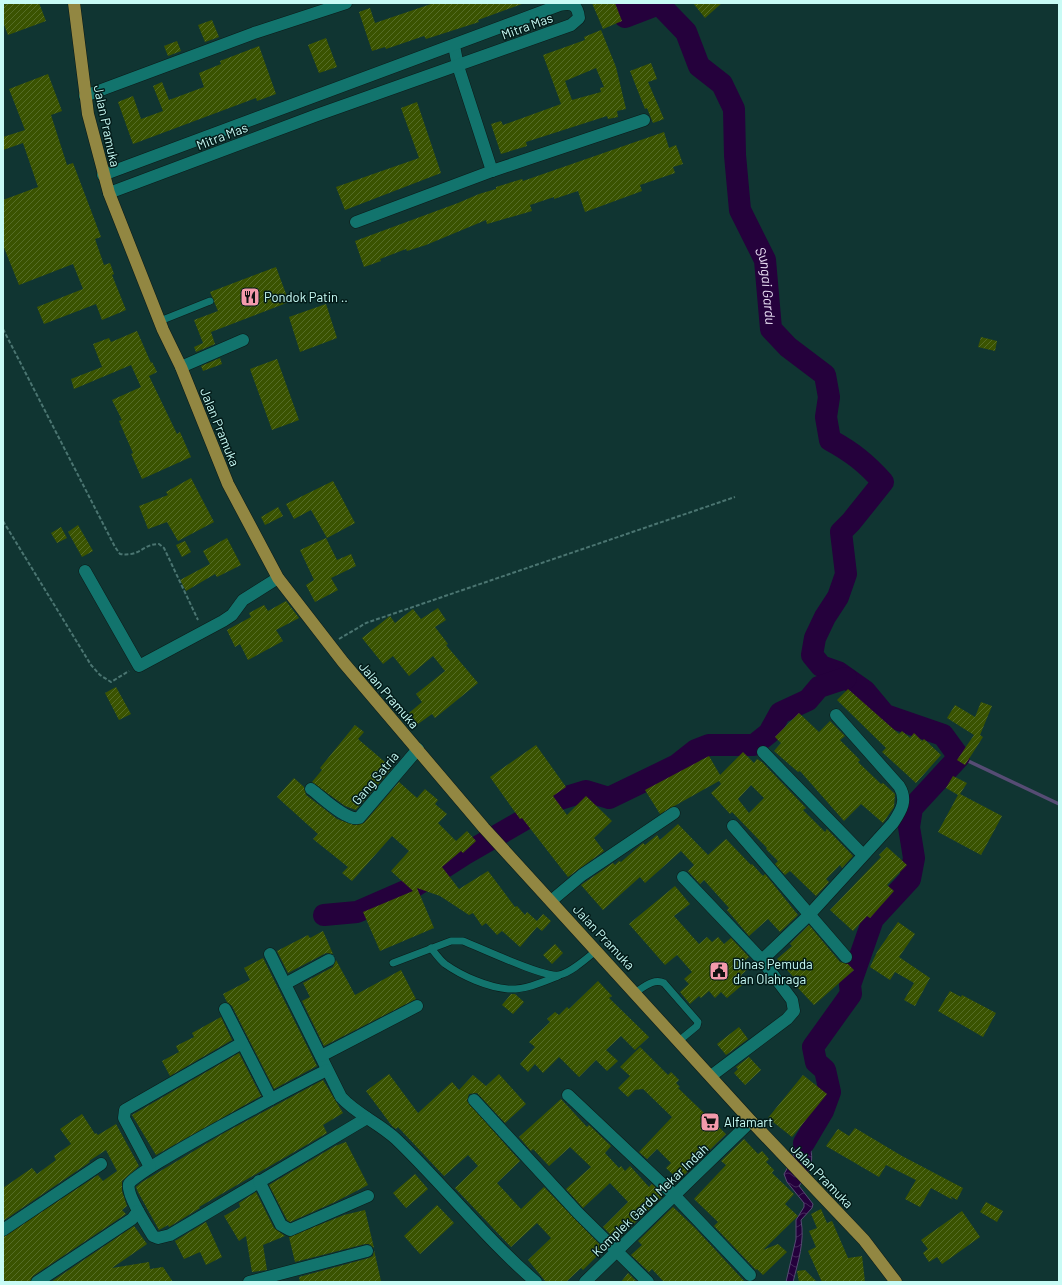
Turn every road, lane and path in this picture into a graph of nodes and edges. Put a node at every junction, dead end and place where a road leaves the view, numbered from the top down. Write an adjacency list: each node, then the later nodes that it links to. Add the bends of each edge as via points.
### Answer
1 (74, 3): 5 (main road, Jalan Pramuka)
2 (346, 3): 5 (street, via 254,33)
3 (454, 46): 4 (street); 4 (street, Mitra Mas, via 560,5 572,4 578,10 579,18 571,25); 6 (street, Mitra Mas)
4 (458, 66): 7 (street, Mitra Mas); 9 (street)
5 (85, 96): 10 (main road, Jalan Pramuka)
6 (311, 99): 7 (street); 10 (street, Mitra Mas)
7 (317, 115): 11 (street, Mitra Mas)
8 (644, 120): 9 (street)
9 (492, 170): 12 (street)
10 (103, 174): 11 (main road, Jalan Pramuka)
11 (109, 193): 14 (main road, Jalan Pramuka)
12 (356, 222)
13 (210, 301): 14 (lane)
14 (160, 321): 17 (main road, Jalan Pramuka)
15 (3, 329): 22 (path, via 115,547 120,554 132,555 153,544 159,544 164,548)
16 (243, 340): 17 (street)
17 (181, 367): 21 (main road, Jalan Pramuka, via 228,484)
18 (735, 497): 23 (path, via 366,623)
19 (3, 521): 24 (path, via 91,665 100,675 111,682)
20 (85, 571): 24 (street)
21 (278, 578): 22 (street, via 243,600 232,615); 23 (main road, Jalan Pramuka)
22 (204, 632): 24 (street)
23 (329, 644): 26 (main road, Jalan Pramuka)
24 (139, 666)
25 (836, 715): 31 (street, via 899,786 903,794 902,810 893,824)
26 (418, 749): 28 (street, Gang Satria, via 359,818 347,817); 33 (main road, Jalan Pramuka, via 484,828)
27 (763, 752): 31 (street)
28 (311, 789)
29 (674, 813): 33 (street, via 582,874)
30 (733, 826): 34 (street)
31 (863, 855): 34 (street)
32 (683, 877): 40 (street)
33 (551, 901): 36 (main road, Jalan Pramuka)
34 (809, 915): 38 (street); 40 (street)
35 (431, 948): 41 (lane); 42 (lane, via 451,940 463,940 540,972); 42 (lane, via 444,964 464,975 503,988 534,985)
36 (597, 950): 42 (lane); 44 (main road, Jalan Pramuka)
37 (270, 954): 43 (street)
38 (846, 956)
39 (329, 960): 43 (street)
40 (762, 960): 51 (street, via 792,1000 794,1011)
41 (393, 964)
42 (558, 976)
43 (285, 984): 49 (street)
44 (636, 992): 47 (main road, Jalan Pramuka); 47 (lane, via 655,981 664,983 698,1022 697,1026)
45 (417, 1006): 49 (street)
46 (225, 1009): 48 (street)
47 (680, 1040): 51 (main road, Jalan Pramuka)
48 (242, 1042): 53 (street); 58 (street, via 126,1110 124,1118)
49 (321, 1056): 50 (street)
50 (327, 1070): 53 (street); 55 (street, via 340,1096)
51 (711, 1076): 56 (main road, Jalan Pramuka)
52 (568, 1096): 60 (street)
53 (271, 1099): 58 (street)
54 (474, 1100): 65 (street)
55 (367, 1118): 59 (street); 69 (street, via 395,1138)
56 (751, 1121): 60 (street, Komplek Gardu Mekar Indah); 72 (main road, Jalan Pramuka, via 864,1240)
57 (101, 1164): 63 (street)
58 (150, 1167): 62 (street, via 129,1182 131,1196)
59 (259, 1181): 61 (street, via 281,1226 290,1230); 62 (street, via 162,1238 152,1236)
60 (674, 1195): 65 (street, Komplek Gardu Mekar Indah); 66 (street)
61 (368, 1196)
62 (138, 1210): 67 (street, via 132,1218)
63 (3, 1230)
64 (367, 1251): 68 (street)
65 (617, 1252): 70 (street, Komplek Gardu Mekar Indah); 71 (street)
66 (750, 1275)
67 (37, 1282)
68 (248, 1282)
69 (536, 1282)
70 (585, 1282)
71 (648, 1282)
72 (896, 1282)

